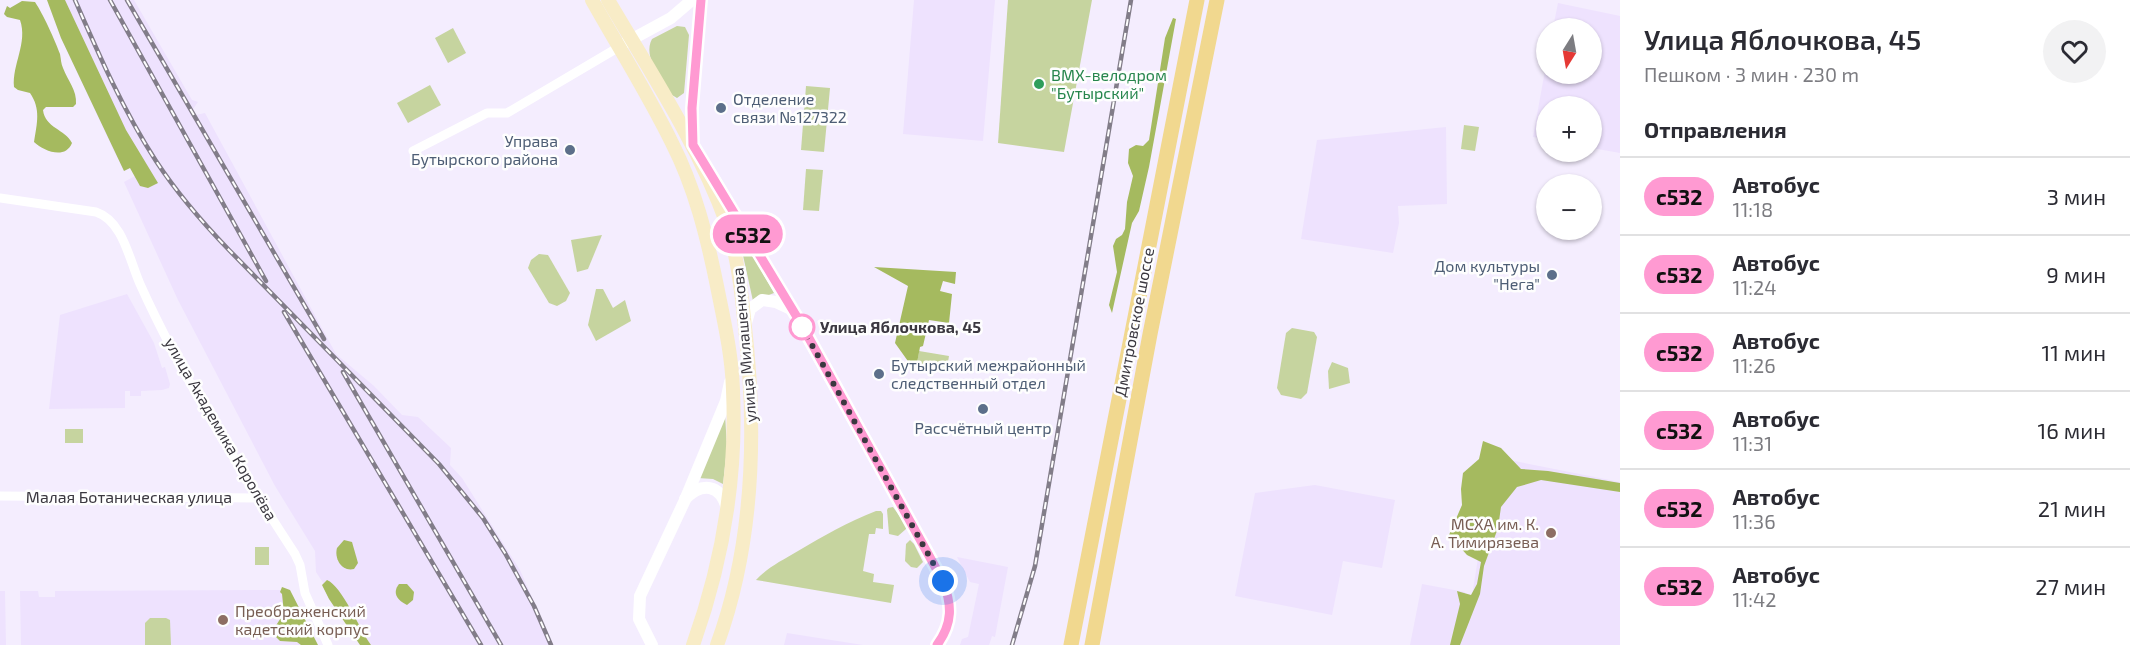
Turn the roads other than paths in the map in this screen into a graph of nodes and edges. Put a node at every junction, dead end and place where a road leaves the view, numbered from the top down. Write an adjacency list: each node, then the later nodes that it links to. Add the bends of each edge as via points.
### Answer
1 (592, 0): 10 (main road, улица Милашенкова)
2 (608, 0): 9 (main road, улица Милашенкова)
3 (692, 0): 7 (street)
4 (701, 0): 8 (street)
5 (1197, 0): 29 (main road, Дмитровское шоссе)
6 (1217, 0): 30 (main road, Дмитровское шоссе)
7 (671, 18): 8 (street, via 688,18); 9 (street)
8 (698, 33): 11 (street)
9 (632, 39): 10 (street); 12 (main road, улица Милашенкова)
10 (619, 47): 13 (main road, улица Милашенкова); 14 (street, via 507,113 487,113)
11 (692, 108): 12 (street); 15 (street)
12 (681, 123): 13 (street); 15 (main road, улица Милашенкова)
13 (665, 130): 19 (main road, улица Милашенкова, via 706,233)
14 (413, 151)
15 (696, 151): 17 (street); 18 (main road, улица Милашенкова, via 728,227)
16 (0, 198): 21 (street, улица Академика Королёва, via 96,212 115,224 140,284 182,365)
17 (792, 309): 18 (street, via 762,300 750,309); 28 (street, via 943,581 950,608)
18 (745, 327): 27 (main road, улица Милашенкова, via 752,447 735,582)
19 (731, 363): 22 (street, via 726,401); 23 (main road, улица Милашенкова, via 734,438)
20 (0, 496): 21 (street, Малая Ботаническая улица)
21 (258, 498): 24 (street, улица Академика Королёва, via 296,554 307,599)
22 (684, 500): 23 (street, via 692,492 711,488 724,498); 25 (street, via 639,602 639,619)
23 (727, 508): 26 (main road, улица Милашенкова, via 713,579)
24 (328, 645)
25 (652, 645)
26 (693, 645)
27 (717, 645)
28 (938, 645)
29 (1071, 645)
30 (1092, 645)

